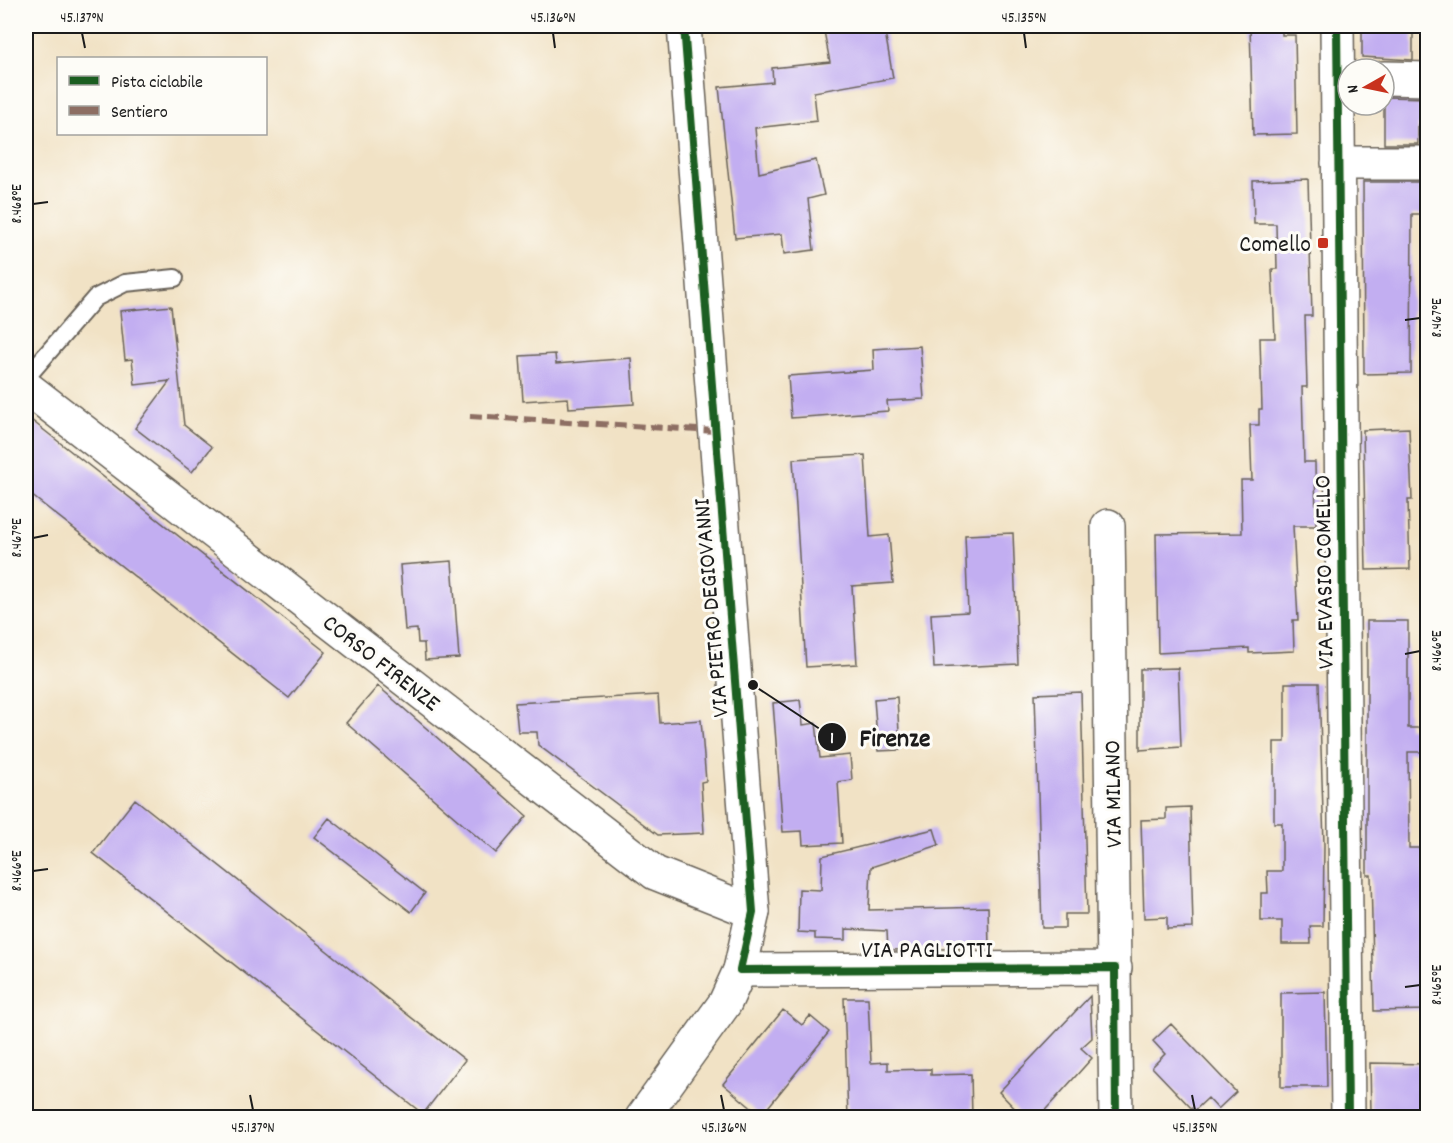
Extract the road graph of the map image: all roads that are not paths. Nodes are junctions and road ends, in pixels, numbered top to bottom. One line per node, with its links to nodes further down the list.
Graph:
1 (684, 26): 13 (street, VIA PIETRO DEGIOVANNI)
2 (1337, 26): 3 (street, VIA EVASIO COMELLO)
3 (1341, 57)
4 (1396, 78): 5 (street)
5 (1428, 79)
6 (1341, 117): 7 (street, VIA EVASIO COMELLO)
7 (1338, 163): 8 (street); 18 (street, VIA EVASIO COMELLO)
8 (1428, 163)
9 (175, 278): 10 (lane)
10 (26, 378)
11 (26, 387): 13 (street, CORSO FIRENZE)
12 (1108, 526): 14 (street, VIA MILANO)
13 (753, 912): 15 (street, VIA PIETRO DEGIOVANNI)
14 (1114, 968): 15 (street, VIA PAGLIOTTI); 17 (street, VIA MILANO)
15 (740, 970): 16 (street, VIA PIETRO DEGIOVANNI)
16 (642, 1118)
17 (1116, 1118)
18 (1348, 1118)

